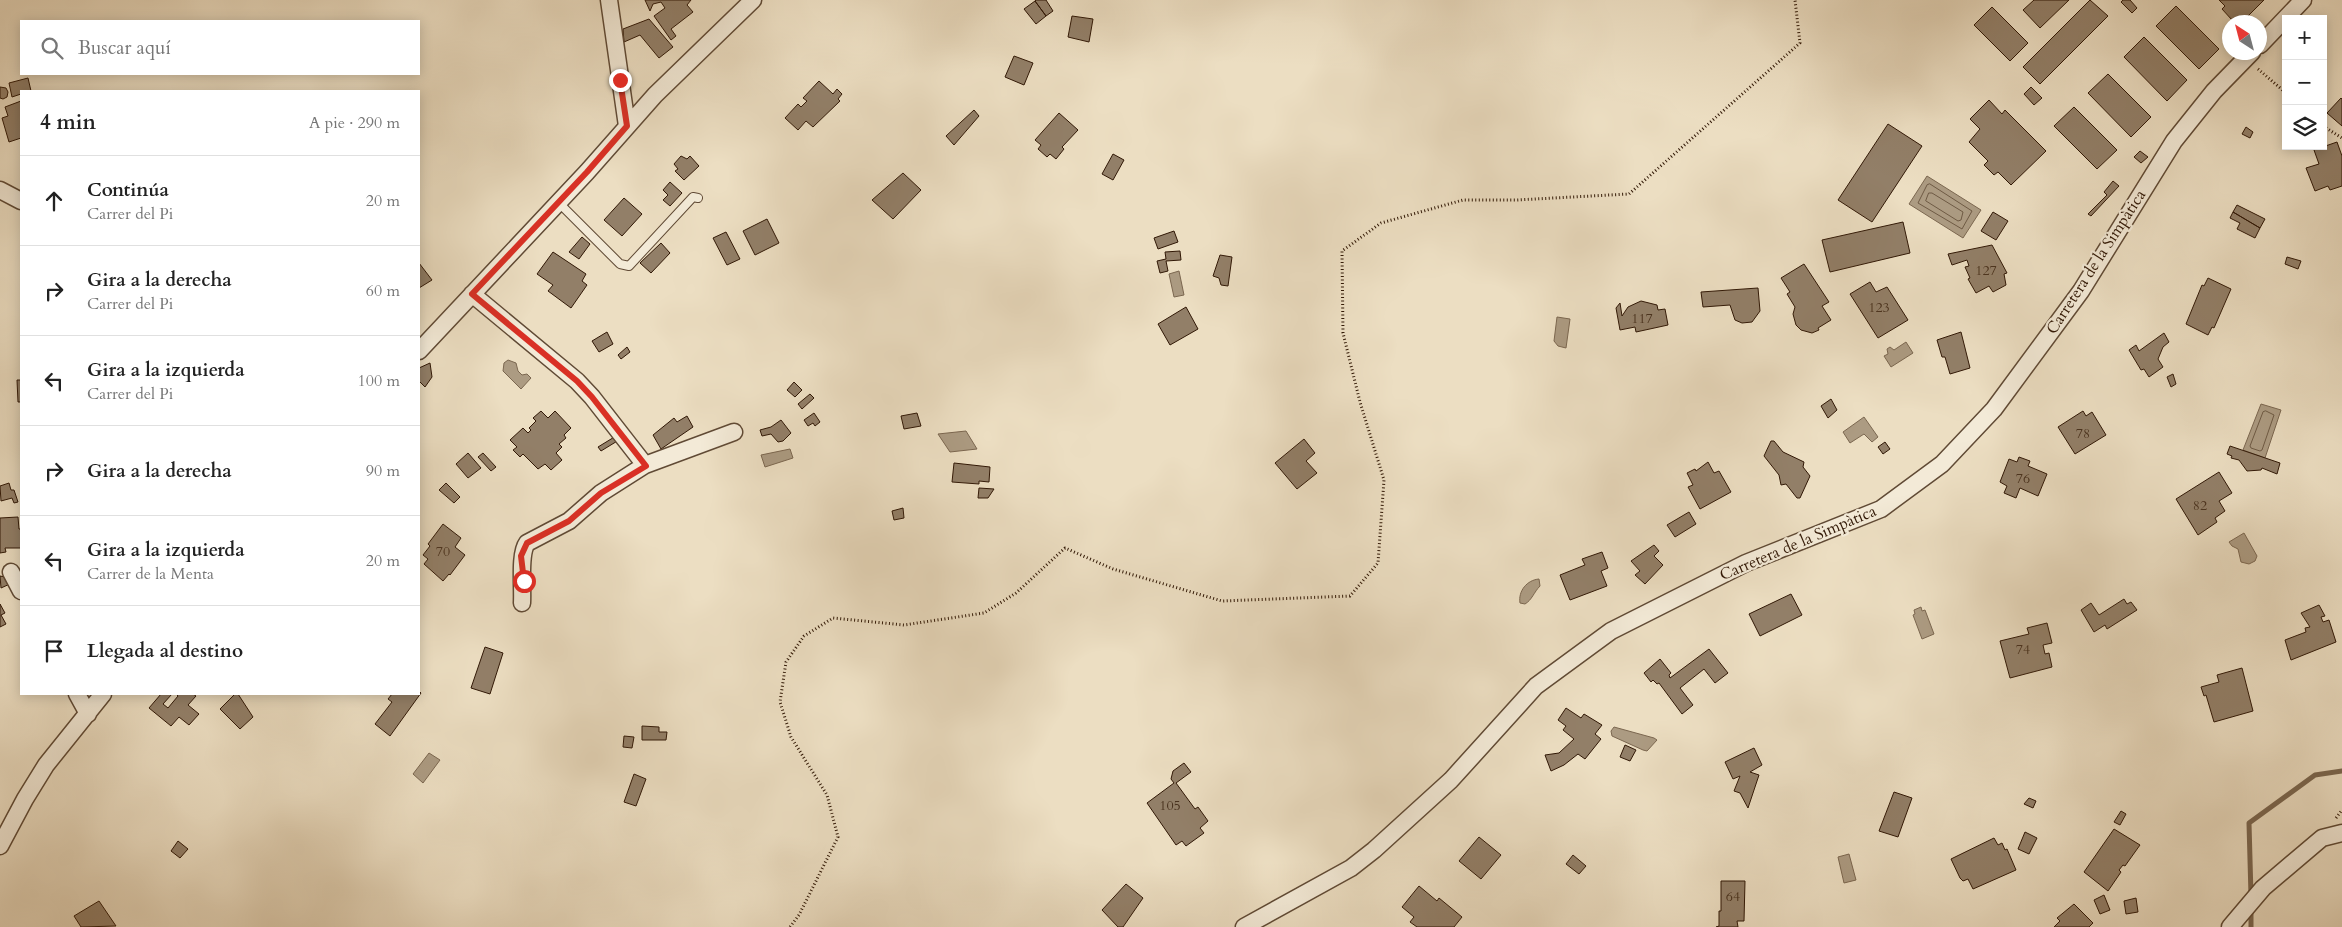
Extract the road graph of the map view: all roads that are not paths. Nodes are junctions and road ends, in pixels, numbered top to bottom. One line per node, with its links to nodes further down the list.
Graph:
1 (609, 0): 6 (street)
2 (753, 0): 6 (street)
3 (2303, 0): 4 (street)
4 (2267, 38)
5 (2245, 60): 23 (street, Carretera de la Simpàtica)
6 (627, 126): 10 (street)
7 (0, 190): 9 (street)
8 (698, 198): 10 (lane)
9 (20, 200)
10 (558, 203): 11 (street)
11 (472, 294): 12 (street); 14 (street)
12 (420, 350)
13 (734, 432): 14 (street)
14 (646, 466): 17 (street)
15 (11, 572): 16 (street)
16 (20, 589)
17 (522, 603)
18 (78, 695): 20 (street)
19 (102, 695): 20 (street)
20 (88, 714): 22 (street)
21 (2342, 833): 24 (street)
22 (0, 846)
23 (1244, 927)
24 (2230, 927)

